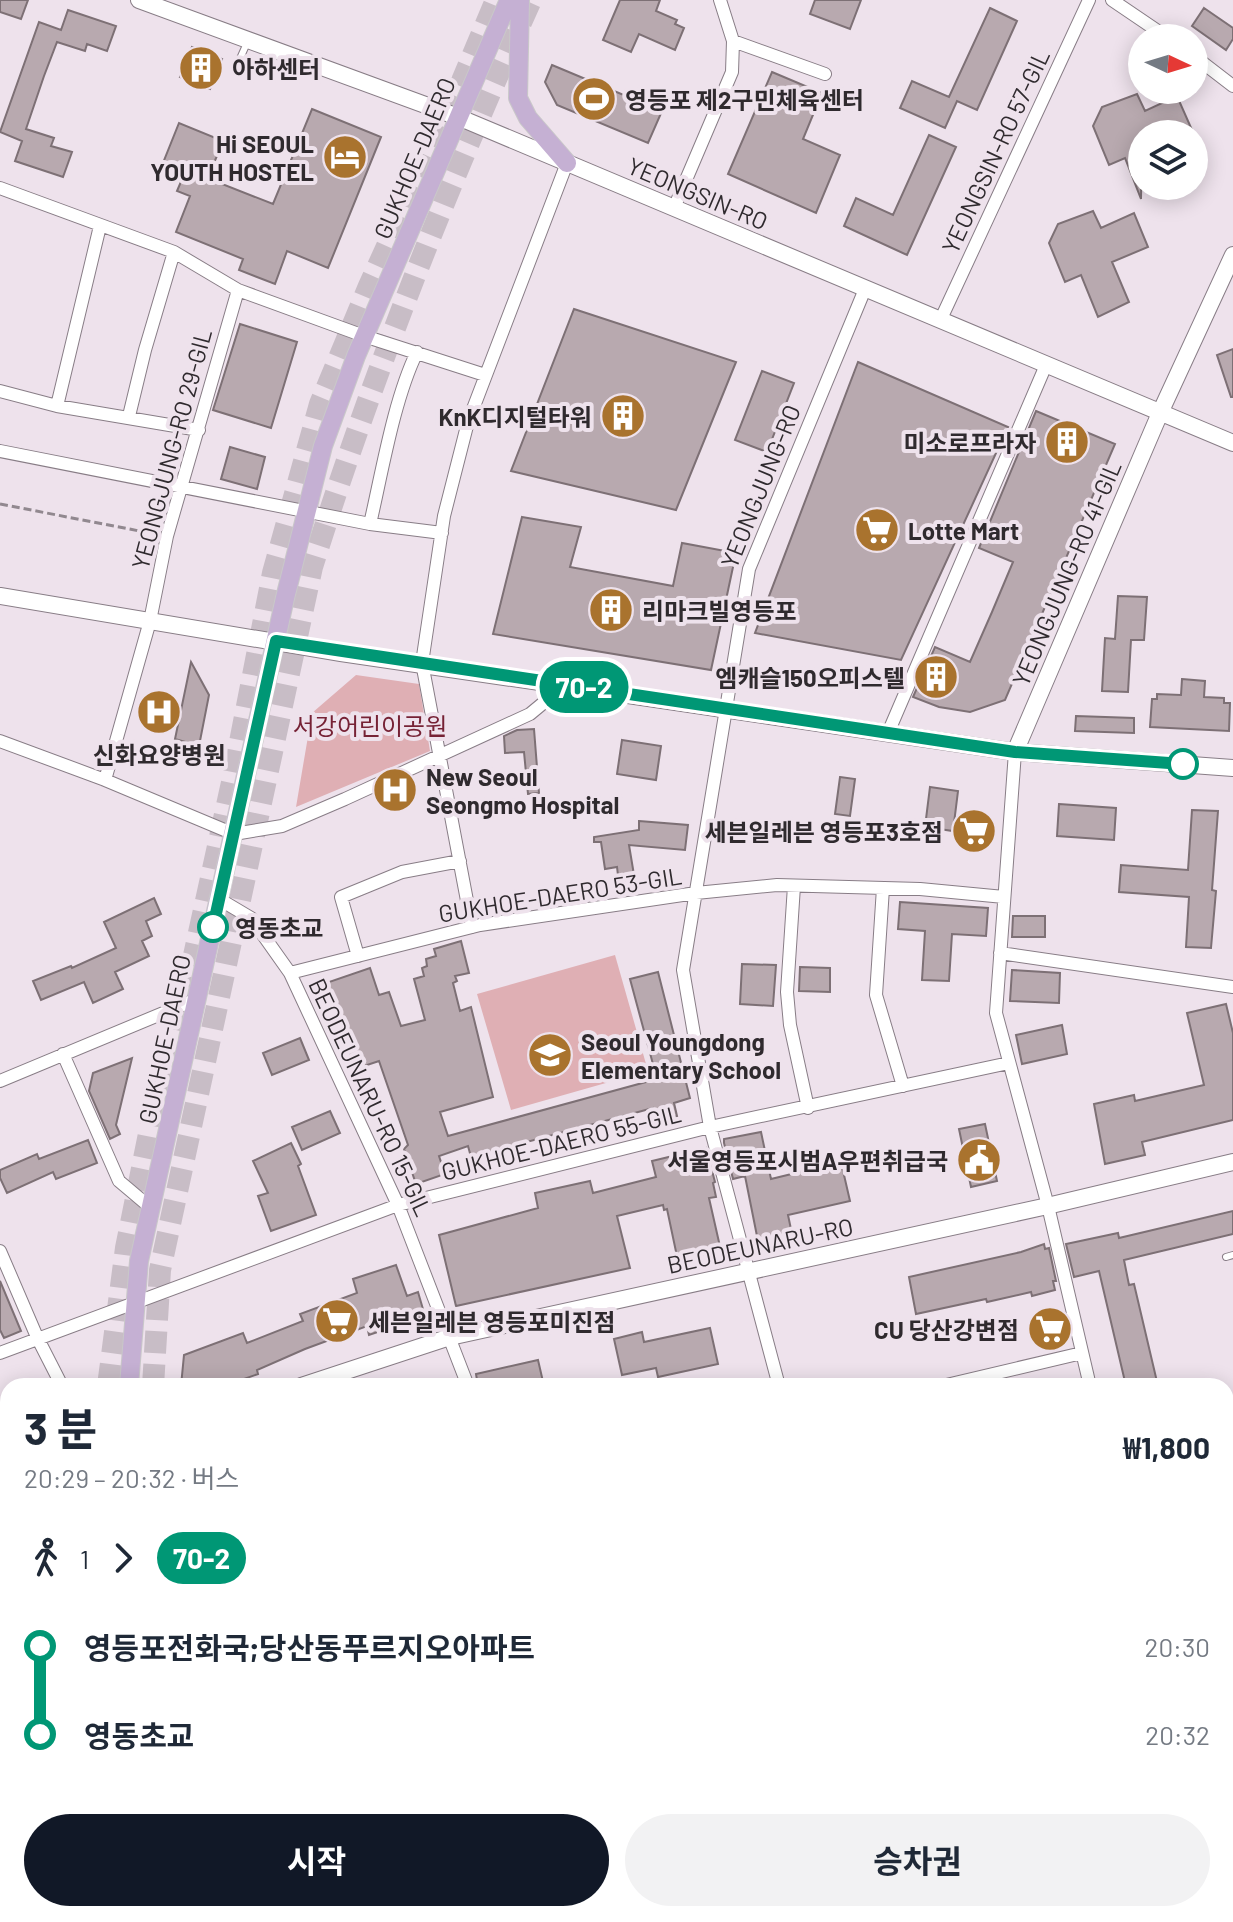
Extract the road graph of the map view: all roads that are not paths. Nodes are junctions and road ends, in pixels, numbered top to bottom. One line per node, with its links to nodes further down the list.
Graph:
1 (509, 0): 14 (main road, GUKHOE-DAERO)
2 (520, 0): 15 (main road)
3 (720, 0): 9 (street)
4 (1089, 0): 23 (street, YEONGSIN-RO 57-GIL)
5 (1112, 0): 7 (street)
6 (149, 2): 8 (main road, YEONGSIN-RO)
7 (1147, 24)
8 (249, 40): 10 (lane); 14 (main road, YEONGSIN-RO)
9 (733, 41): 12 (street); 17 (street)
10 (238, 63)
11 (1208, 67): 13 (street)
12 (825, 74)
13 (1233, 86)
14 (458, 117): 15 (main road, YEONGSIN-RO); 24 (main road, GUKHOE-DAERO)
15 (567, 163): 17 (main road, YEONGSIN-RO); 27 (street)
16 (1, 193): 18 (street)
17 (674, 208): 21 (main road, YEONGSIN-RO)
18 (100, 226): 19 (street); 29 (street)
19 (174, 252): 22 (street); 31 (street)
20 (1233, 255): 30 (main road, YEONGJUNG-RO 41-GIL)
21 (865, 289): 23 (main road, YEONGSIN-RO); 44 (street, YEONGJUNG-RO)
22 (238, 290): 24 (street); 32 (street, YEONGJUNG-RO 29-GIL)
23 (940, 321): 26 (main road, YEONGSIN-RO)
24 (364, 336): 25 (street); 36 (main road, GUKHOE-DAERO)
25 (417, 352): 27 (street); 37 (street)
26 (1046, 365): 30 (main road, YEONGSIN-RO); 45 (street)
27 (485, 375): 38 (street)
28 (0, 391): 29 (street)
29 (57, 406): 31 (street)
30 (1160, 413): 33 (main road, YEONGSIN-RO); 47 (main road, YEONGJUNG-RO 41-GIL)
31 (129, 416): 32 (street)
32 (199, 430): 35 (street, YEONGJUNG-RO 29-GIL)
33 (1233, 443)
34 (0, 451): 35 (street)
35 (183, 486): 36 (street); 40 (street, YEONGJUNG-RO 29-GIL)
36 (308, 511): 37 (street); 41 (main road, GUKHOE-DAERO)
37 (370, 524): 38 (street)
38 (442, 533): 42 (street)
39 (0, 596): 40 (main road)
40 (150, 621): 41 (main road); 50 (street)
41 (276, 641): 42 (main road); 51 (main road, GUKHOE-DAERO)
42 (422, 663): 43 (main road); 48 (street)
43 (565, 685): 44 (main road); 48 (street)
44 (726, 709): 45 (main road); 55 (street, YEONGJUNG-RO)
45 (888, 733): 47 (main road)
46 (0, 741): 50 (street)
47 (1015, 752): 49 (main road); 56 (street)
48 (438, 755): 51 (street); 52 (street)
49 (1233, 768)
50 (105, 780): 51 (street)
51 (234, 834): 57 (main road, GUKHOE-DAERO)
52 (460, 861): 58 (street); 60 (street)
53 (794, 886): 54 (street, GUKHOE-DAERO 53-GIL); 55 (street, GUKHOE-DAERO 53-GIL); 68 (street)
54 (883, 888): 56 (street, GUKHOE-DAERO 53-GIL); 67 (street)
55 (696, 893): 58 (street, GUKHOE-DAERO 53-GIL); 69 (street, YEONGJUNG-RO)
56 (1004, 897): 59 (street)
57 (219, 899): 61 (street, BEODEUNARU-RO 15-GIL); 63 (main road, GUKHOE-DAERO)
58 (472, 927): 60 (street, GUKHOE-DAERO 53-GIL)
59 (1000, 953): 62 (street); 65 (street)
60 (358, 956): 61 (street, GUKHOE-DAERO 53-GIL)
61 (290, 973): 71 (street, BEODEUNARU-RO 15-GIL)
62 (1233, 987)
63 (197, 999): 64 (street); 73 (main road, GUKHOE-DAERO)
64 (63, 1054): 66 (street); 73 (street, GUKHOE-DAERO)
65 (1009, 1063): 67 (street, GUKHOE-DAERO 55-GIL); 72 (street)
66 (0, 1081)
67 (903, 1086): 68 (street, GUKHOE-DAERO 55-GIL)
68 (808, 1108): 69 (street, GUKHOE-DAERO 55-GIL)
69 (710, 1127): 71 (street, GUKHOE-DAERO 55-GIL); 75 (street, YEONGJUNG-RO)
70 (1233, 1162): 72 (main road, BEODEUNARU-RO)
71 (398, 1205): 76 (street, GUKHOE-DAERO 55-GIL); 78 (street, BEODEUNARU-RO 15-GIL)
72 (1048, 1206): 75 (main road, BEODEUNARU-RO); 80 (street)
73 (151, 1208): 76 (main road, GUKHOE-DAERO)
74 (0, 1251): 77 (street)
75 (747, 1273): 78 (main road, BEODEUNARU-RO); 85 (street, YEONGJUNG-RO)
76 (135, 1302): 77 (street, GUKHOE-DAERO 55-GIL); 82 (main road, GUKHOE-DAERO)
77 (37, 1337): 79 (street, GUKHOE-DAERO 55-GIL); 81 (street)
78 (450, 1337): 83 (main road, BEODEUNARU-RO); 84 (street, BEODEUNARU-RO 15-GIL)
79 (0, 1353)
80 (1082, 1353): 86 (street); 87 (street)
81 (58, 1378)
82 (130, 1378)
83 (325, 1378)
84 (465, 1378)
85 (777, 1378)
86 (976, 1378)
87 (1088, 1378)

